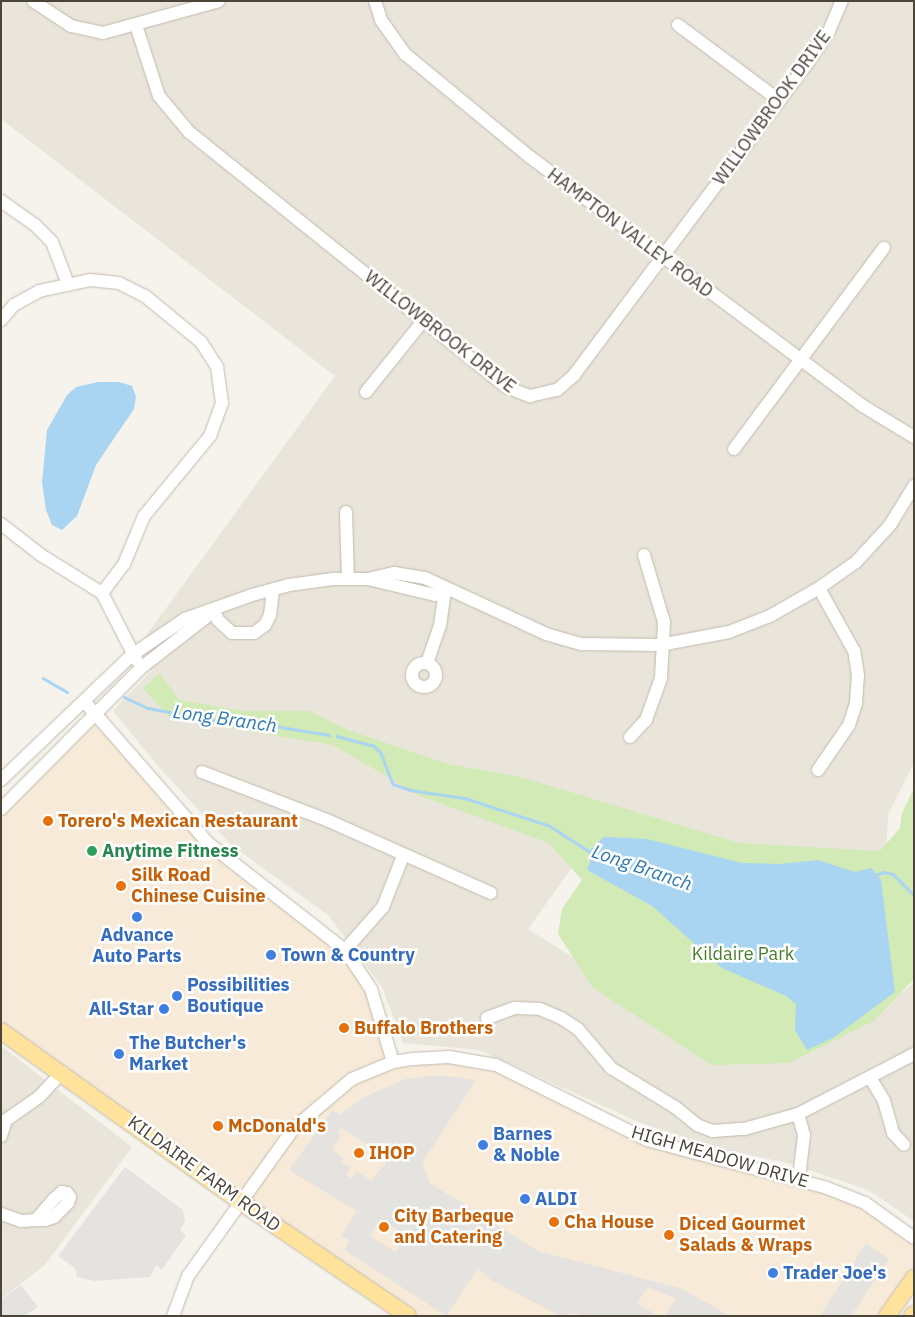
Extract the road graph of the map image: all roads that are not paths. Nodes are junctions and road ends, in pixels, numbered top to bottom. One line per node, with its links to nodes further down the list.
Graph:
1 (33, 1): 5 (street)
2 (219, 1): 5 (street)
3 (375, 1): 10 (street, HAMPTON VALLEY ROAD)
4 (842, 1): 7 (street, WILLOWBROOK DRIVE)
5 (136, 25): 13 (street, WILLOWBROOK DRIVE)
6 (678, 25): 7 (street)
7 (780, 101): 10 (street, WILLOWBROOK DRIVE)
8 (1, 201): 11 (street)
9 (884, 248): 14 (street)
10 (663, 257): 13 (street, WILLOWBROOK DRIVE); 14 (street, HAMPTON VALLEY ROAD)
11 (68, 284): 12 (street); 26 (street)
12 (1, 320)
13 (423, 321): 15 (street)
14 (801, 360): 16 (street, HAMPTON VALLEY ROAD); 17 (street)
15 (366, 392)
16 (914, 437)
17 (734, 450)
18 (914, 486): 23 (street)
19 (346, 512): 22 (street)
20 (1, 524): 26 (street)
21 (644, 555): 28 (street)
22 (348, 578): 24 (street); 25 (street)
23 (819, 588): 28 (street); 35 (street)
24 (272, 589): 27 (street); 27 (street)
25 (446, 590): 28 (street); 30 (street)
26 (102, 593): 29 (street)
27 (214, 610): 29 (street); 31 (street)
28 (660, 645): 34 (street)
29 (132, 655): 31 (street); 32 (street)
30 (427, 663)
31 (142, 667): 33 (street)
32 (84, 701): 33 (street); 37 (street)
33 (96, 713): 38 (street); 41 (street)
34 (630, 737)
35 (818, 770)
36 (202, 772): 39 (street)
37 (1, 780)
38 (1, 809)
39 (403, 856): 40 (street); 41 (street)
40 (490, 893)
41 (345, 950): 45 (street)
42 (487, 1018): 48 (street)
43 (1, 1031): 46 (main road, KILDAIRE FARM ROAD)
44 (914, 1054): 47 (street)
45 (393, 1062): 52 (street, HIGH MEADOW DRIVE); 53 (street, HIGH MEADOW DRIVE)
46 (62, 1072): 49 (street); 53 (main road, KILDAIRE FARM ROAD)
47 (870, 1079): 48 (street); 51 (street)
48 (798, 1114): 52 (street)
49 (4, 1120): 50 (street)
50 (1, 1136)
51 (904, 1145)
52 (799, 1179): 56 (street, HIGH MEADOW DRIVE)
53 (239, 1201): 58 (street, HIGH MEADOW DRIVE); 59 (main road, KILDAIRE FARM ROAD)
54 (1, 1214): 55 (street)
55 (36, 1220)
56 (914, 1238)
57 (914, 1278): 60 (main road)
58 (173, 1316)
59 (408, 1316)
60 (887, 1316)

